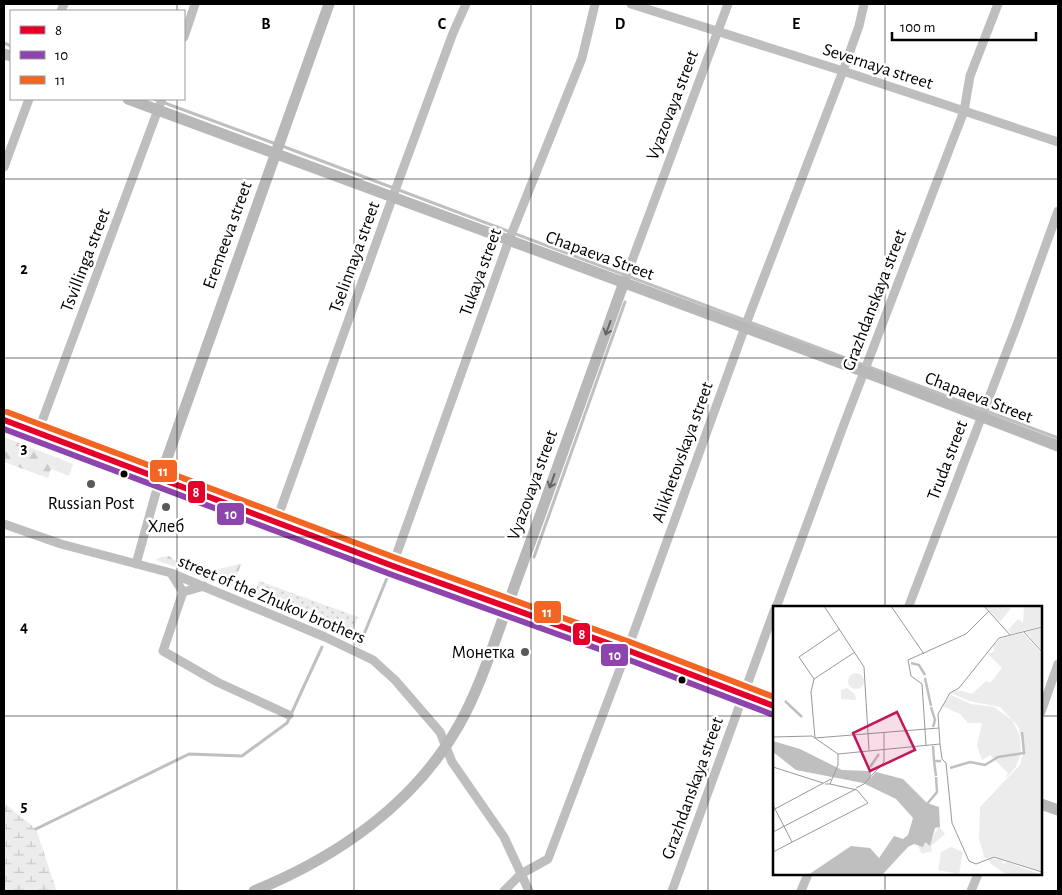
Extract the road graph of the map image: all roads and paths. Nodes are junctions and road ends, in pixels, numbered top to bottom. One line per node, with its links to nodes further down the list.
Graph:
1 (195, 4): 10 (street)
2 (329, 4): 17 (street, Eremeeva street)
3 (466, 4): 19 (street, Tselinnaya street)
4 (595, 4): 21 (street, Tukaya street)
5 (631, 4): 9 (street, Severnaya street)
6 (728, 4): 9 (street, Vyazovaya street)
7 (864, 4): 11 (street, Alikhetovskaya street)
8 (998, 4): 15 (street, Grazhdanskaya street)
9 (718, 31): 11 (street, Severnaya street); 22 (street, Vyazovaya street)
10 (185, 34)
11 (843, 71): 15 (street, Severnaya street); 23 (street, Alikhetovskaya street)
12 (29, 100): 18 (street)
13 (134, 100): 14 (street, Chapaeva Street)
14 (160, 104): 17 (street, Chapaeva Street); 27 (street, Tsvillinga street)
15 (964, 111): 16 (street, Severnaya street); 24 (street, Grazhdanskaya street)
16 (1058, 142)
17 (275, 153): 19 (street, Chapaeva Street); 29 (street, Eremeeva street)
18 (4, 167)
19 (393, 196): 21 (street, Chapaeva Street); 30 (street, Tselinnaya street)
20 (1058, 211): 25 (street, Truda street)
21 (509, 240): 22 (street, Chapaeva Street); 32 (street, Tukaya street)
22 (624, 282): 23 (street, Chapaeva Street); 39 (street, Vyazovaya street, one-way to 39)
23 (744, 328): 24 (street, Chapaeva Street); 41 (street, Alikhetovskaya street)
24 (865, 372): 25 (street, Chapaeva Street); 37 (street, Grazhdanskaya street)
25 (980, 416): 28 (street, Chapaeva Street); 38 (street, Truda street)
26 (4, 420): 27 (street)
27 (38, 432): 29 (street)
28 (1058, 446)
29 (160, 478): 30 (street); 33 (street)
30 (276, 522): 39 (street)
31 (4, 524): 33 (street, street of the Zhukov brothers)
32 (398, 553)
33 (136, 564): 34 (street, street of the Zhukov brothers)
34 (171, 573): 35 (street, street of the Zhukov brothers); 36 (street)
35 (205, 586): 36 (street); 47 (street, street of the Zhukov brothers)
36 (183, 592): 46 (street)
37 (777, 606)
38 (909, 606)
39 (506, 608): 41 (street); 47 (street, Vyazovaya street)
40 (773, 614): 43 (street, Grazhdanskaya street)
41 (627, 650): 43 (street); 50 (street, Alikhetovskaya street)
42 (1058, 664): 45 (street)
43 (744, 694): 44 (street); 56 (street, Grazhdanskaya street)
44 (773, 706)
45 (1042, 709)
46 (289, 715)
47 (446, 746): 50 (street, street of the Zhukov brothers); 53 (street, Vyazovaya street)
48 (1042, 804): 49 (street)
49 (1058, 810)
50 (521, 874): 54 (street, Alikhetovskaya street); 55 (street, street of the Zhukov brothers)
51 (808, 875): 57 (street)
52 (978, 875): 58 (street)
53 (254, 891)
54 (504, 891)
55 (529, 891)
56 (672, 891)
57 (801, 891)
58 (971, 891)

